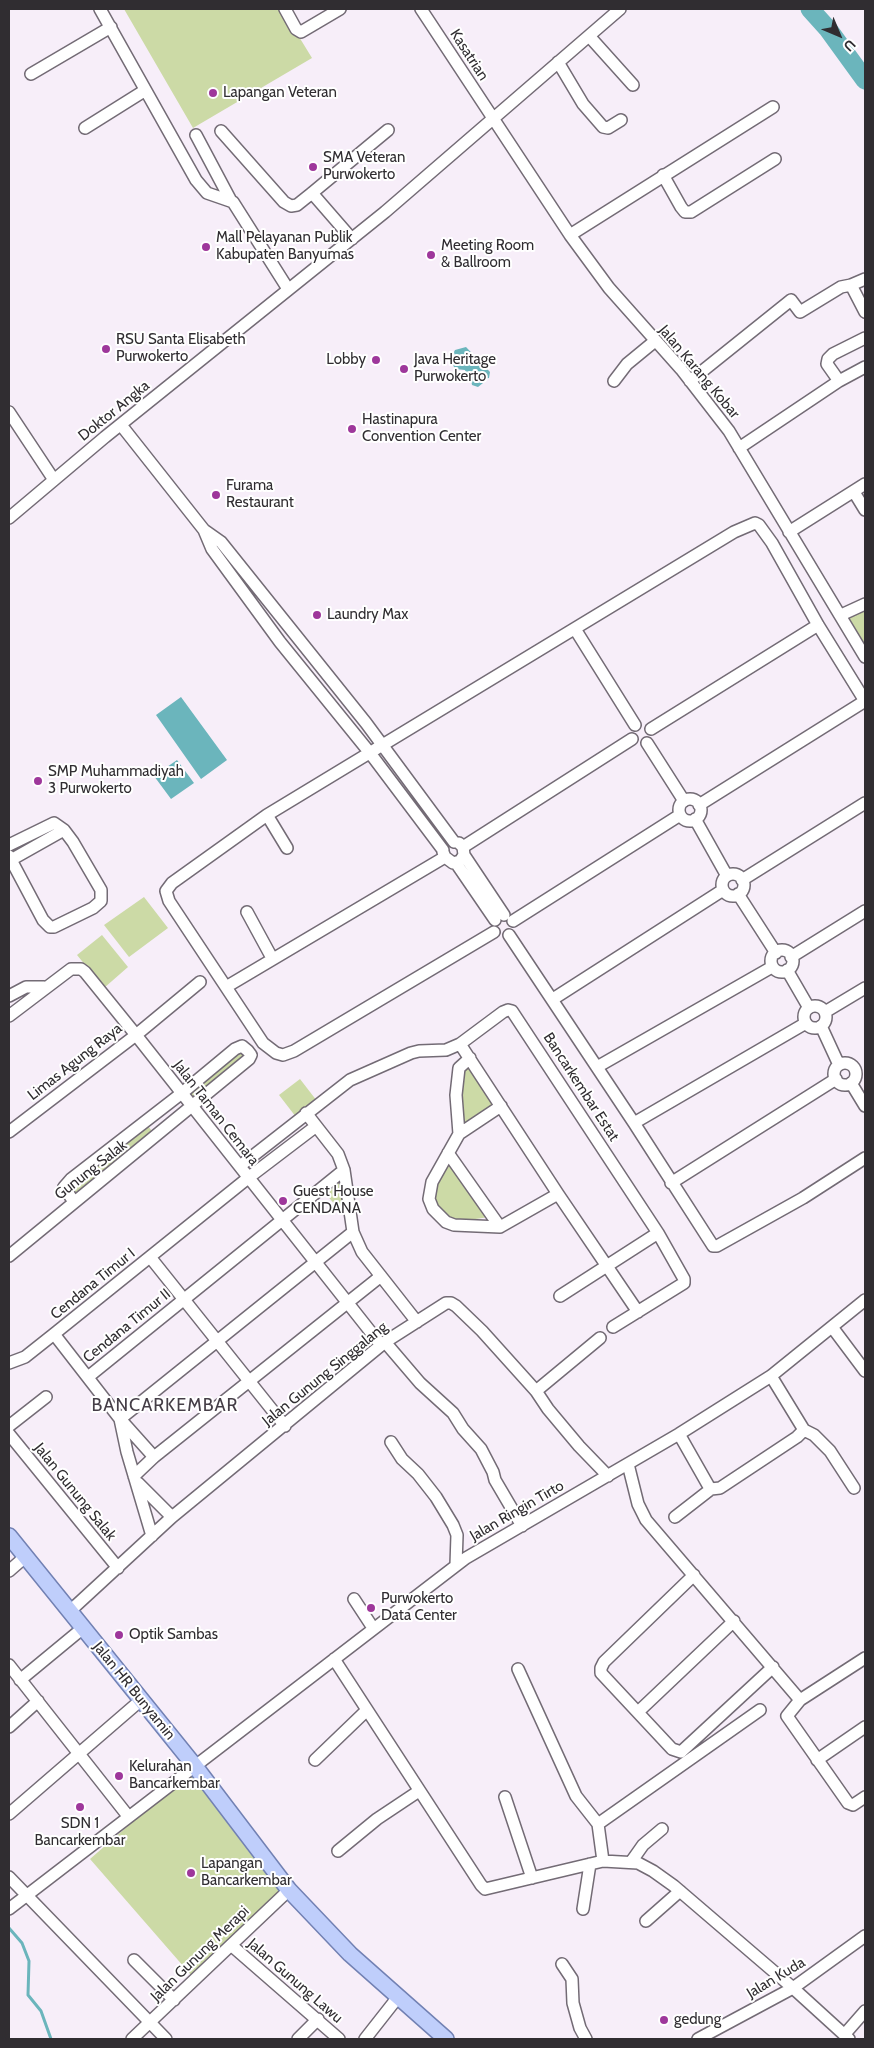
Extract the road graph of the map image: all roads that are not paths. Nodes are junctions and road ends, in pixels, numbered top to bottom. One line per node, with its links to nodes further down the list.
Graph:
1 (100, 9): 6 (street)
2 (285, 9): 3 (street)
3 (340, 9)
4 (421, 9): 13 (street, Kasatrian)
5 (620, 9): 7 (street, Doktor Angka)
6 (111, 27): 9 (street); 11 (street)
7 (589, 36): 8 (street, Doktor Angka); 10 (street)
8 (558, 62): 13 (street, Doktor Angka); 14 (street)
9 (31, 74)
10 (633, 85)
11 (144, 91): 15 (street); 22 (street)
12 (773, 108): 20 (street)
13 (492, 118): 23 (street, Jalan Karang Kobar); 24 (street, Doktor Angka)
14 (620, 120)
15 (84, 128)
16 (388, 130): 21 (street)
17 (221, 131): 21 (street)
18 (196, 135): 22 (street)
19 (775, 159): 20 (street)
20 (663, 175): 23 (street)
21 (312, 192): 24 (street)
22 (230, 199): 27 (street)
23 (570, 235): 30 (street, Jalan Karang Kobar)
24 (352, 239): 27 (street, Doktor Angka)
25 (865, 279): 26 (street)
26 (851, 285): 28 (street); 33 (street)
27 (288, 290): 36 (street, Doktor Angka)
28 (865, 312)
29 (865, 338): 34 (street)
30 (654, 341): 32 (street); 33 (street, Jalan Karang Kobar)
31 (865, 367): 34 (street)
32 (614, 381)
33 (690, 381): 37 (street, Jalan Karang Kobar)
34 (839, 381): 37 (street)
35 (9, 412): 38 (street)
36 (120, 425): 38 (street, Doktor Angka); 43 (street)
37 (739, 448): 44 (street, Jalan Karang Kobar)
38 (54, 480): 42 (street, Doktor Angka)
39 (865, 484): 40 (street)
40 (854, 492): 41 (street); 44 (street)
41 (865, 510)
42 (9, 518)
43 (204, 530): 49 (street); 50 (street)
44 (789, 532): 46 (street, Jalan Karang Kobar)
45 (865, 604): 46 (street)
46 (841, 615): 51 (street, Jalan Karang Kobar)
47 (818, 625): 48 (street); 54 (street); 57 (street)
48 (575, 629): 56 (street); 61 (street)
49 (292, 632): 50 (street); 52 (street)
50 (280, 642): 53 (street)
51 (865, 657)
52 (317, 663): 53 (street); 55 (street)
53 (306, 674): 58 (street)
54 (865, 701): 65 (street)
55 (366, 724): 58 (street); 61 (street)
56 (635, 725): 57 (street); 59 (street)
57 (651, 729): 60 (street)
58 (353, 734): 62 (street)
59 (632, 740): 60 (street); 72 (street)
60 (647, 743): 63 (street)
61 (380, 745): 62 (street); 72 (street)
62 (370, 753): 66 (street); 73 (street)
63 (684, 801): 65 (street); 67 (street)
64 (865, 803): 76 (street)
65 (699, 805): 68 (street)
66 (267, 815): 71 (street); 88 (street)
67 (680, 815): 68 (street); 81 (street)
68 (695, 819): 75 (street)
69 (64, 830): 70 (street); 74 (street); 74 (street)
70 (9, 845)
71 (287, 848)
72 (460, 852): 73 (street); 73 (street); 81 (street)
73 (444, 853): 84 (street)
74 (10, 859)
75 (726, 876): 76 (street); 77 (street)
76 (742, 880): 78 (street)
77 (723, 890): 78 (street); 92 (street)
78 (738, 894): 82 (street)
79 (247, 912): 84 (street)
80 (865, 912): 83 (street)
81 (501, 922): 88 (street); 92 (street)
82 (776, 952): 83 (street); 85 (street)
83 (791, 956): 86 (street)
84 (272, 958): 88 (street)
85 (772, 967): 86 (street); 103 (street)
86 (788, 970): 93 (street)
87 (200, 982): 98 (street, Limas Agung Raya)
88 (226, 987)
89 (44, 988): 91 (street); 95 (street, Jalan Taman Cemara); 98 (street, Jalan Taman Cemara)
90 (865, 988): 94 (street)
91 (9, 996)
92 (552, 999): 103 (street)
93 (809, 1008): 94 (street); 96 (street)
94 (825, 1012): 97 (street)
95 (9, 1016)
96 (806, 1023): 97 (street); 112 (street)
97 (821, 1026): 102 (street)
98 (136, 1035): 107 (street, Jalan Taman Cemara); 114 (street, Limas Agung Raya)
99 (460, 1044): 100 (street); 111 (street, Bancarkembar Estat); 127 (street, Bancarkembar Estat)
100 (470, 1058): 108 (street); 115 (street)
101 (865, 1062): 104 (street)
102 (839, 1065): 104 (street); 105 (street)
103 (597, 1067): 112 (street)
104 (855, 1069): 106 (street)
105 (836, 1079): 106 (street); 121 (street)
106 (851, 1083): 109 (street)
107 (182, 1093): 110 (street, Jalan Taman Cemara); 110 (street, Gunung Salak); 123 (street)
108 (501, 1106): 115 (street); 122 (street)
109 (865, 1106)
110 (192, 1107): 118 (street, Jalan Taman Cemara); 123 (street, Gunung Salak)
111 (306, 1113): 113 (street); 118 (street, Bancarkembar Estat)
112 (634, 1123): 121 (street)
113 (315, 1127): 119 (street); 120 (street, Cendana Timur I)
114 (9, 1132)
115 (459, 1134): 116 (street)
116 (448, 1153): 125 (street); 125 (street)
117 (865, 1158): 121 (street)
118 (240, 1166): 120 (street, Jalan Taman Cemara)
119 (344, 1170): 124 (street, Cendana Timur II); 126 (street)
120 (248, 1178): 124 (street, Jalan Taman Cemara); 129 (street, Cendana Timur I)
121 (671, 1183)
122 (558, 1194): 125 (street); 131 (street)
123 (74, 1202): 128 (street, Gunung Salak)
124 (282, 1221): 130 (street, Jalan Taman Cemara); 134 (street, Cendana Timur II)
125 (500, 1227)
126 (353, 1232): 130 (street); 132 (street)
127 (658, 1233): 131 (street); 137 (street, Bancarkembar Estat)
128 (9, 1256)
129 (150, 1257): 134 (street); 141 (street, Cendana Timur I)
130 (314, 1262): 136 (street, Jalan Taman Cemara); 143 (street)
131 (606, 1265): 133 (street); 137 (street)
132 (381, 1276): 136 (street); 138 (street)
133 (560, 1296)
134 (184, 1300): 143 (street); 148 (street, Cendana Timur II)
135 (865, 1300): 140 (street, Jalan Ringin Tirto)
136 (347, 1303): 144 (street, Jalan Taman Cemara); 149 (street)
137 (638, 1312): 139 (street, Bancarkembar Estat)
138 (417, 1322): 144 (street, Jalan Gunung Singgalang); 150 (street, Jalan Gunung Singgalang)
139 (613, 1327)
140 (832, 1327): 146 (street); 147 (street, Jalan Ringin Tirto)
141 (54, 1334): 145 (street, Cendana Timur I); 148 (street)
142 (600, 1338): 150 (street)
143 (217, 1341): 149 (street); 152 (street)
144 (383, 1344): 154 (street, Jalan Gunung Singgalang); 167 (street, Jalan Taman Cemara)
145 (9, 1363)
146 (865, 1371)
147 (770, 1376): 155 (street); 157 (street, Jalan Ringin Tirto)
148 (88, 1377): 152 (street)
149 (250, 1382): 154 (street); 159 (street)
150 (536, 1391): 161 (street, Jalan Gunung Singgalang)
151 (46, 1397): 153 (street)
152 (120, 1419): 159 (street); 162 (street)
153 (9, 1426)
154 (285, 1426): 166 (street, Jalan Gunung Singgalang)
155 (804, 1430): 163 (street); 164 (street)
156 (9, 1434): 172 (street, Jalan Gunung Salak)
157 (679, 1434): 160 (street, Jalan Ringin Tirto); 164 (street)
158 (391, 1442): 171 (street)
159 (154, 1457): 162 (street)
160 (628, 1464): 161 (street, Jalan Ringin Tirto); 174 (street)
161 (608, 1476): 167 (street, Jalan Ringin Tirto)
162 (136, 1479): 166 (street); 169 (street)
163 (854, 1488)
164 (711, 1489): 165 (street)
165 (675, 1516)
166 (172, 1517): 169 (street, Jalan Gunung Singgalang)
167 (522, 1526): 171 (street, Jalan Ringin Tirto)
168 (9, 1536): 170 (main road, Jalan HR Bunyamin)
169 (152, 1536): 172 (street, Jalan Gunung Singgalang)
170 (25, 1557): 173 (street); 176 (main road, Jalan HR Bunyamin)
171 (456, 1565): 179 (street, Jalan Ringin Tirto)
172 (118, 1568): 176 (street, Jalan Gunung Singgalang)
173 (9, 1571)
174 (694, 1575): 177 (street); 191 (street)
175 (354, 1599): 179 (street)
176 (70, 1611): 178 (main road, Jalan HR Bunyamin)
177 (734, 1621): 183 (street); 191 (street)
178 (83, 1628): 185 (street); 186 (main road, Jalan HR Bunyamin)
179 (373, 1628): 181 (street, Jalan Ringin Tirto)
180 (865, 1658): 187 (street)
181 (334, 1659): 189 (street); 197 (street, Jalan Ringin Tirto)
182 (9, 1665): 185 (street)
183 (773, 1667): 187 (street); 191 (street)
184 (518, 1669): 203 (street)
185 (20, 1680): 188 (street)
186 (141, 1700): 194 (street); 197 (main road, Jalan HR Bunyamin)
187 (800, 1700): 196 (street)
188 (38, 1701): 192 (street); 194 (street)
189 (367, 1710): 195 (street); 198 (street)
190 (760, 1710): 203 (street)
191 (638, 1712)
192 (9, 1727)
193 (865, 1727): 196 (street)
194 (79, 1753): 201 (street); 202 (street)
195 (315, 1760)
196 (817, 1760): 200 (street)
197 (194, 1765): 202 (street, Jalan Ringin Tirto); 211 (main road, Jalan HR Bunyamin)
198 (419, 1791): 205 (street); 210 (street)
199 (505, 1797): 210 (street)
200 (865, 1797)
201 (9, 1814)
202 (128, 1816): 213 (street, Jalan Ringin Tirto)
203 (598, 1824): 206 (street)
204 (662, 1830): 207 (street)
205 (338, 1851)
206 (602, 1861): 207 (street); 208 (street)
207 (631, 1862): 212 (street)
208 (590, 1864): 210 (street); 215 (street)
209 (9, 1877): 213 (street)
210 (532, 1878)
211 (289, 1890): 218 (street, Jalan Gunung Merapi); 222 (main road, Jalan HR Bunyamin)
212 (680, 1891): 216 (street); 221 (street)
213 (25, 1895): 214 (street, Jalan Ringin Tirto); 226 (street)
214 (9, 1909)
215 (583, 1909)
216 (646, 1921)
217 (865, 1936): 221 (street, Jalan Kuda)
218 (231, 1945): 223 (street, Jalan Gunung Merapi); 225 (street, Jalan Gunung Lawu)
219 (134, 1960): 223 (street)
220 (562, 1964): 234 (street)
221 (793, 1988): 227 (street); 235 (street, Jalan Kuda)
222 (398, 1997): 232 (street); 233 (main road, Jalan HR Bunyamin)
223 (174, 2000): 226 (street, Jalan Gunung Merapi)
224 (865, 2011): 227 (street)
225 (318, 2019): 230 (street); 231 (street, Jalan Gunung Lawu)
226 (151, 2022): 228 (street, Jalan Gunung Merapi); 229 (street)
227 (847, 2037)
228 (132, 2039)
229 (166, 2039)
230 (298, 2039)
231 (339, 2039)
232 (365, 2039)
233 (446, 2039)
234 (586, 2039)
235 (698, 2039)

